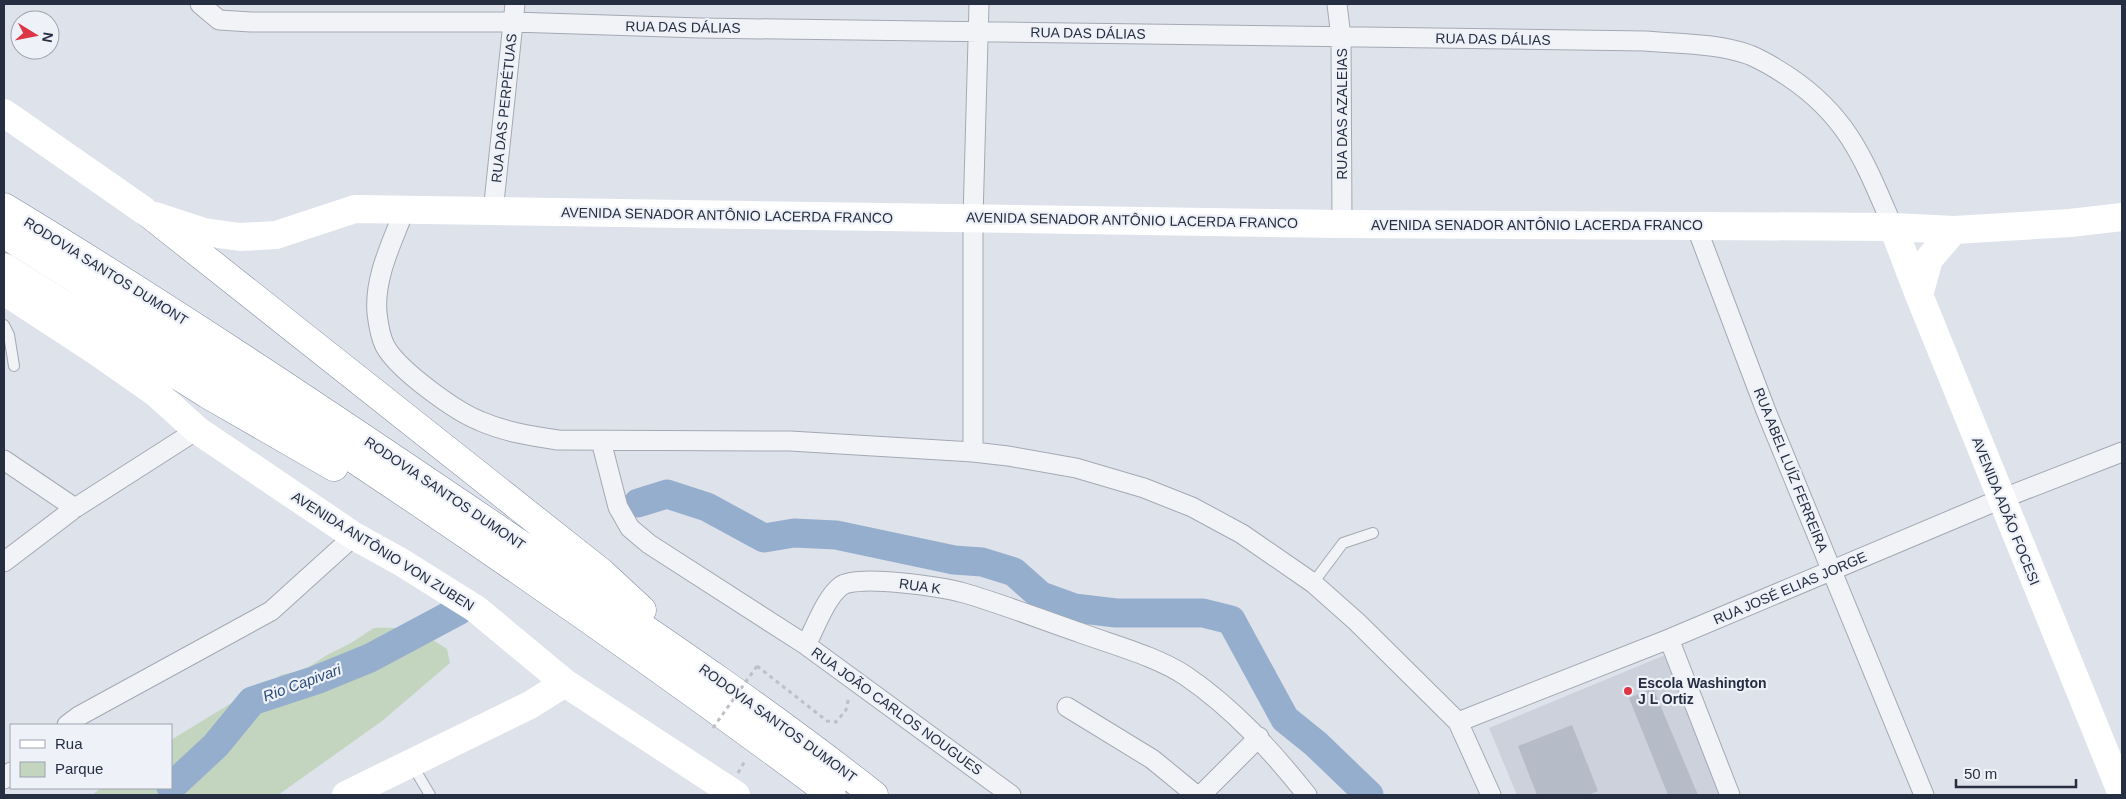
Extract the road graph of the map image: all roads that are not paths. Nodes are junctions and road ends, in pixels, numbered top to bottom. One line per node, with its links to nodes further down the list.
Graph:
1 (200, 4): 4 (street, RUA DAS DÁLIAS)
2 (979, 4): 5 (street)
3 (1337, 4): 6 (street, RUA DAS AZALEIAS)
4 (514, 13): 5 (street, RUA DAS DÁLIAS); 10 (street, RUA DAS PERPÉTUAS)
5 (979, 32): 6 (street, RUA DAS DÁLIAS); 13 (street)
6 (1341, 37): 14 (street, RUA DAS AZALEIAS); 16 (street, RUA DAS DÁLIAS)
7 (4, 113): 11 (main road)
8 (4, 207): 39 (main road, RODOVIA SANTOS DUMONT)
9 (404, 211): 10 (main road, AVENIDA SENADOR ANTÔNIO LACERDA FRANCO); 11 (main road, AVENIDA SENADOR ANTÔNIO LACERDA FRANCO); 25 (street)
10 (493, 212): 13 (main road, AVENIDA SENADOR ANTÔNIO LACERDA FRANCO)
11 (149, 214): 39 (main road)
12 (2122, 216): 17 (main road, AVENIDA SENADOR ANTÔNIO LACERDA FRANCO)
13 (973, 218): 14 (main road, AVENIDA SENADOR ANTÔNIO LACERDA FRANCO); 26 (street)
14 (1342, 224): 15 (main road, AVENIDA SENADOR ANTÔNIO LACERDA FRANCO)
15 (1696, 226): 16 (main road, AVENIDA SENADOR ANTÔNIO LACERDA FRANCO); 35 (street, RUA ABEL LUÍZ FERREIRA)
16 (1894, 227): 17 (main road, AVENIDA SENADOR ANTÔNIO LACERDA FRANCO); 21 (main road, AVENIDA ADÃO FOCESI)
17 (1954, 230): 21 (main road)
18 (4, 234): 33 (main road, RODOVIA SANTOS DUMONT)
19 (4, 267): 33 (main road)
20 (4, 291): 24 (main road, AVENIDA ANTÔNIO VON ZUBEN)
21 (1918, 295): 29 (main road, AVENIDA ADÃO FOCESI)
22 (4, 325): 23 (lane)
23 (14, 366)
24 (197, 430): 30 (street); 32 (main road, AVENIDA ANTÔNIO VON ZUBEN)
25 (601, 440): 26 (street); 38 (street)
26 (973, 452): 36 (street)
27 (2122, 452): 29 (street, RUA JOSÉ ELIAS JORGE)
28 (4, 460): 30 (street)
29 (2001, 499): 35 (street, RUA JOSÉ ELIAS JORGE); 47 (main road, AVENIDA ADÃO FOCESI)
30 (75, 508): 34 (street)
31 (1373, 533): 36 (lane)
32 (354, 536): 40 (main road, AVENIDA ANTÔNIO VON ZUBEN); 43 (street)
33 (489, 550): 50 (main road, RODOVIA SANTOS DUMONT)
34 (4, 562)
35 (1832, 571): 37 (street, RUA JOSÉ ELIAS JORGE); 58 (street, RUA ABEL LUÍZ FERREIRA)
36 (1313, 583): 42 (street)
37 (1669, 639): 42 (street, RUA JOSÉ ELIAS JORGE); 57 (street)
38 (806, 645): 44 (street, RUA K); 52 (street, RUA JOÃO CARLOS NOUGUES)
39 (719, 679): 51 (main road, RODOVIA SANTOS DUMONT)
40 (565, 683): 45 (main road); 46 (main road, AVENIDA ANTÔNIO VON ZUBEN)
41 (1067, 707): 53 (street)
42 (1458, 722): 56 (street)
43 (68, 724)
44 (1258, 737): 54 (street); 55 (street, RUA K)
45 (410, 763): 48 (main road); 49 (lane)
46 (732, 792)
47 (2122, 794)
48 (346, 795)
49 (430, 795)
50 (832, 795)
51 (874, 795)
52 (1011, 795)
53 (1196, 795)
54 (1201, 795)
55 (1307, 795)
56 (1491, 795)
57 (1730, 795)
58 (1924, 795)

